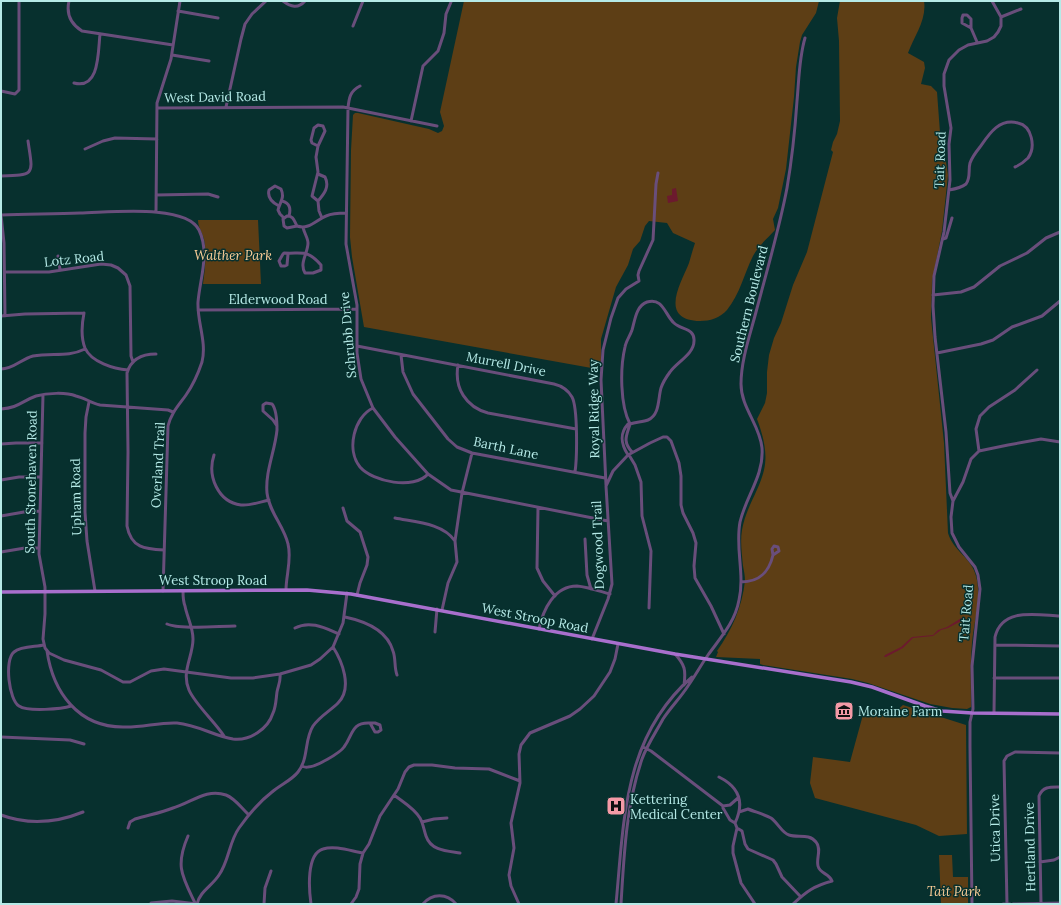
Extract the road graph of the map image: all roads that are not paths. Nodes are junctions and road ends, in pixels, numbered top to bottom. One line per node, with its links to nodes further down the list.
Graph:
1 (19, 1): 25 (street)
2 (68, 1): 16 (street)
3 (180, 1): 11 (street)
4 (266, 1): 27 (street)
5 (284, 1): 6 (street)
6 (305, 1)
7 (363, 1): 14 (street)
8 (992, 1): 12 (street)
9 (451, 2): 30 (street)
10 (1021, 9): 12 (street)
11 (178, 11): 13 (street); 19 (street)
12 (1001, 17): 18 (street, Tait Road)
13 (218, 18)
14 (352, 26)
15 (971, 28): 18 (street)
16 (100, 34): 19 (street); 22 (street)
17 (805, 38): 120 (street, Southern Boulevard)
18 (977, 42): 40 (street, Tait Road)
19 (173, 45): 20 (street)
20 (172, 54): 21 (street); 28 (street)
21 (210, 61)
22 (74, 83)
23 (360, 86): 29 (street, Schrubb Drive)
24 (1, 90): 25 (street)
25 (17, 93): 26 (street)
26 (20, 97)
27 (226, 107): 28 (street, West David Road); 29 (street, West David Road)
28 (157, 108): 32 (street, West David Road)
29 (348, 108): 30 (street, West David Road); 47 (street, Schrubb Drive)
30 (411, 121): 31 (street, West David Road)
31 (436, 126)
32 (157, 139): 35 (street); 41 (street, West David Road)
33 (28, 141): 39 (street)
34 (318, 146): 34 (street); 38 (street)
35 (85, 149)
36 (1015, 167): 40 (street)
37 (658, 173): 102 (street, Royal Ridge Way)
38 (318, 174): 44 (street); 44 (street)
39 (1, 176)
40 (949, 190): 56 (street, Tait Road)
41 (156, 195): 42 (street); 46 (street, West David Road)
42 (218, 197)
43 (282, 201): 45 (street); 45 (street); 49 (street)
44 (318, 201): 51 (street)
45 (279, 206): 50 (street)
46 (156, 212): 48 (street); 66 (street, Overland Trail)
47 (346, 213): 51 (street); 65 (street, Schrubb Drive)
48 (1, 215): 61 (street)
49 (289, 216): 50 (street); 53 (street)
50 (284, 218): 53 (street)
51 (322, 218): 54 (street)
52 (952, 218): 56 (street, Tait Road)
53 (296, 226): 54 (street)
54 (303, 227): 58 (street)
55 (1060, 232): 62 (street)
56 (943, 239): 62 (street, Tait Road)
57 (288, 254): 57 (street); 58 (street)
58 (306, 254): 58 (street)
59 (58, 256): 60 (street)
60 (60, 270): 61 (street, Lotz Road); 75 (street, Lotz Road)
61 (5, 272): 69 (street)
62 (933, 295): 72 (street, Tait Road)
63 (1060, 301): 72 (street)
64 (86, 309): 67 (street)
65 (357, 309): 66 (street, Elderwood Road); 70 (street, Schrubb Drive)
66 (198, 310): 85 (street, Overland Trail)
67 (84, 313): 69 (street); 71 (street)
68 (1, 316): 69 (street)
69 (5, 316)
70 (357, 346): 74 (street, Murrell Drive); 83 (street, Schrubb Drive)
71 (85, 349): 77 (street); 78 (street)
72 (937, 353): 107 (street, Tait Road)
73 (156, 354): 75 (street)
74 (401, 355): 76 (street, Murrell Drive); 97 (street, Barth Lane)
75 (133, 362): 78 (street)
76 (458, 365): 88 (street); 88 (street, Murrell Drive)
77 (1, 369)
78 (128, 370): 82 (street)
79 (1036, 370): 95 (street)
80 (43, 395): 81 (street); 84 (street); 93 (street, South Stonehaven Road)
81 (89, 402): 82 (street); 123 (street, Upham Road)
82 (128, 407): 85 (street); 117 (street)
83 (373, 408): 100 (street, Schrubb Drive); 100 (street)
84 (1, 409)
85 (174, 412): 117 (street, Overland Trail)
86 (630, 424): 86 (street); 89 (street, Royal Ridge Way)
87 (277, 428): 87 (street); 106 (street)
88 (576, 429): 99 (street, Murrell Drive)
89 (626, 430): 90 (street, Royal Ridge Way); 91 (street, Royal Ridge Way)
90 (622, 441): 91 (street); 96 (street, Royal Ridge Way)
91 (626, 441): 96 (street, Royal Ridge Way)
92 (1060, 442): 95 (street)
93 (42, 443): 94 (street); 101 (street, South Stonehaven Road)
94 (1, 444)
95 (979, 451): 107 (street)
96 (629, 452): 104 (street, Dogwood Trail); 132 (street); 144 (street, Dogwood Trail)
97 (472, 453): 99 (street, Barth Lane); 105 (street)
98 (214, 455): 106 (street)
99 (574, 472): 102 (street, Barth Lane)
100 (428, 474): 105 (street, Schrubb Drive)
101 (41, 477): 103 (street); 110 (street, South Stonehaven Road)
102 (605, 478): 104 (street)
103 (1, 480)
104 (606, 486): 113 (street, Dogwood Trail)
105 (462, 493): 109 (street, Schrubb Drive); 115 (street)
106 (269, 500): 122 (street)
107 (953, 501): 163 (street, Tait Road)
108 (342, 508): 130 (street)
109 (538, 508): 113 (street, Schrubb Drive); 131 (street)
110 (40, 511): 111 (street); 116 (street, South Stonehaven Road)
111 (1, 516)
112 (395, 518): 115 (street)
113 (608, 521): 129 (street, Dogwood Trail)
114 (585, 540): 121 (street)
115 (455, 541): 134 (street)
116 (39, 548): 118 (street); 127 (street, South Stonehaven Road)
117 (164, 550): 124 (street, Overland Trail)
118 (1, 552)
119 (773, 555): 120 (street)
120 (741, 582): 144 (street, Southern Boulevard)
121 (591, 588): 129 (street); 131 (street)
122 (286, 590): 125 (main road, West Stroop Road); 128 (main road, West Stroop Road)
123 (95, 591): 124 (main road, West Stroop Road); 127 (main road, West Stroop Road)
124 (163, 591): 125 (main road, West Stroop Road)
125 (183, 591): 139 (street)
126 (1, 592): 127 (main road, West Stroop Road)
127 (46, 592): 147 (street, South Stonehaven Road)
128 (347, 593): 130 (main road, West Stroop Road); 136 (street)
129 (610, 594): 145 (street, Dogwood Trail)
130 (357, 595): 133 (main road, West Stroop Road)
131 (555, 596): 141 (street)
132 (650, 608)
133 (437, 609): 134 (main road, West Stroop Road); 142 (street)
134 (442, 610): 141 (main road, West Stroop Road)
135 (1060, 616): 148 (street)
136 (345, 617): 143 (street); 156 (street)
137 (167, 624): 139 (street)
138 (235, 626): 139 (street)
139 (192, 627): 154 (street)
140 (295, 628): 143 (street)
141 (539, 629): 145 (main road, West Stroop Road)
142 (435, 632)
143 (340, 634): 150 (street)
144 (724, 634): 153 (street, Southern Boulevard)
145 (592, 639): 146 (main road, West Stroop Road)
146 (618, 644): 152 (main road, West Stroop Road); 174 (street)
147 (44, 645): 151 (street); 161 (street)
148 (995, 646): 149 (street); 158 (street)
149 (1060, 646)
150 (333, 647): 155 (street); 172 (street)
151 (47, 651): 154 (street); 161 (street)
152 (675, 654): 153 (main road, West Stroop Road); 160 (street)
153 (705, 660): 157 (street, Southern Boulevard); 163 (main road, West Stroop Road)
154 (186, 672): 155 (street); 166 (street)
155 (280, 674): 166 (street)
156 (398, 675)
157 (694, 676): 160 (street, Southern Boulevard); 170 (street, Southern Boulevard)
158 (994, 678): 159 (street); 162 (street)
159 (1060, 678)
160 (684, 685): 169 (street, Southern Boulevard)
161 (71, 706): 166 (street)
162 (994, 713): 163 (main road, West Stroop Road); 164 (main road, West Stroop Road)
163 (972, 714): 208 (street, Tait Road)
164 (1060, 714)
165 (370, 723): 172 (street)
166 (224, 736)
167 (1, 737): 168 (street)
168 (84, 744)
169 (643, 747): 170 (street); 204 (street, Southern Boulevard)
170 (647, 748): 178 (street); 205 (street, Southern Boulevard)
171 (1060, 753): 210 (street, Utica Drive)
172 (302, 766): 182 (street)
173 (719, 777): 177 (street)
174 (520, 781): 176 (street); 203 (street)
175 (1060, 787): 192 (street, Hertland Drive)
176 (394, 795): 184 (street); 189 (street)
177 (738, 798): 178 (street); 180 (street)
178 (723, 806): 185 (street)
179 (82, 812): 181 (street)
180 (739, 812): 185 (street); 194 (street)
181 (1, 814)
182 (249, 815): 186 (street); 197 (street)
183 (447, 818): 184 (street)
184 (422, 822): 190 (street)
185 (735, 823): 187 (street)
186 (128, 828)
187 (737, 828): 194 (street); 206 (street)
188 (188, 836): 197 (street)
189 (363, 853): 199 (street); 200 (street)
190 (460, 853)
191 (1060, 857): 192 (street)
192 (1040, 862): 211 (street, Hertland Drive)
193 (271, 871): 198 (street)
194 (800, 896): 207 (street)
195 (150, 903): 197 (street)
196 (1060, 903): 211 (street)
197 (196, 904)
198 (264, 904)
199 (311, 904)
200 (351, 904)
201 (423, 904): 202 (street)
202 (456, 904)
203 (519, 904)
204 (616, 904)
205 (621, 904)
206 (755, 904)
207 (793, 904)
208 (972, 904)
209 (1003, 904): 210 (street)
210 (1009, 904): 211 (street)
211 (1041, 904)

